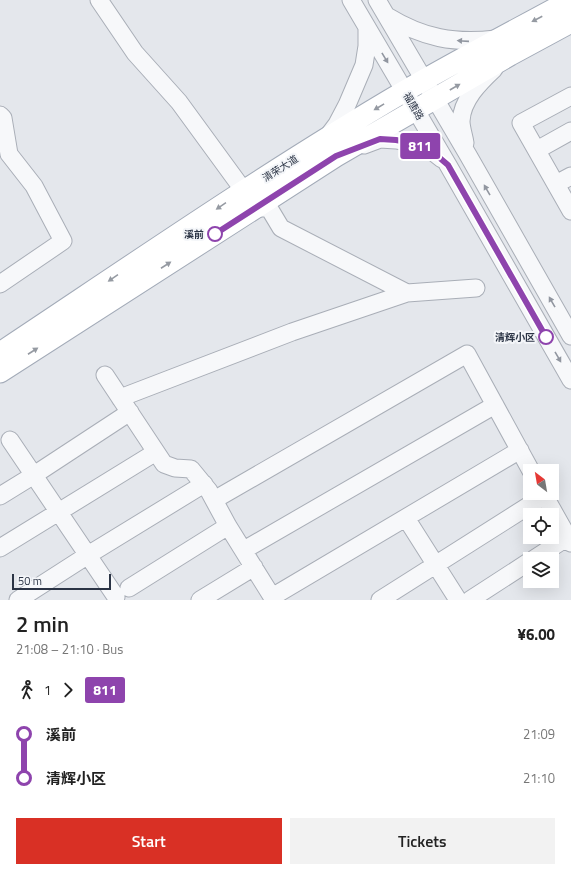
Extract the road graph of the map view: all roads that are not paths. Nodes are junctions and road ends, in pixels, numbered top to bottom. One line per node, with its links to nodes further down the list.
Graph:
1 (99, 0): 22 (street)
2 (351, 0): 7 (street, 福唐路)
3 (377, 0): 5 (street)
4 (571, 0): 8 (main road, 清荣大道, one-way to 8)
5 (386, 16): 8 (street, one-way to 5); 9 (street)
6 (571, 22): 8 (main road, 清荣大道)
7 (367, 27): 10 (street, 福唐路, one-way to 10); 16 (street)
8 (506, 47): 9 (main road, 清荣大道); 12 (main road, 清荣大道, one-way to 8); 18 (street)
9 (424, 80): 10 (main road, 清荣大道); 12 (street)
10 (405, 91): 13 (street, 福唐路); 16 (main road, 清荣大道, one-way to 16)
11 (571, 96): 17 (street)
12 (435, 99): 13 (main road, 清荣大道); 18 (street)
13 (416, 110): 16 (main road, 清荣大道); 19 (street, 福唐路)
14 (0, 114): 24 (street)
15 (571, 131): 17 (street)
16 (331, 148): 19 (street); 22 (main road, 清荣大道)
17 (537, 150): 21 (street)
18 (468, 155): 27 (street, one-way to 18)
19 (448, 165): 31 (street, 福唐路, one-way to 31)
20 (571, 176): 21 (street)
21 (556, 184): 23 (street)
22 (250, 199): 26 (street); 28 (main road, 清荣大道, one-way to 28); 29 (main road, 清荣大道, one-way to 22)
23 (571, 211)
24 (0, 284)
25 (476, 288): 26 (street)
26 (407, 293): 32 (street)
27 (571, 336)
28 (0, 352)
29 (0, 372)
30 (104, 376): 32 (street)
31 (571, 380)
32 (120, 398): 34 (street)
33 (495, 405): 36 (street); 42 (street); 50 (street)
34 (130, 412): 37 (street); 39 (street)
35 (10, 440): 39 (street)
36 (520, 450): 38 (street); 46 (street)
37 (156, 452): 40 (street); 45 (street)
38 (527, 464)
39 (34, 475): 41 (street); 45 (street)
40 (204, 484): 42 (street); 52 (street)
41 (0, 496)
42 (214, 500): 47 (street)
43 (536, 500): 53 (street)
44 (547, 500): 48 (street)
45 (58, 511): 49 (street); 52 (street)
46 (406, 518): 53 (street); 57 (street)
47 (228, 526): 50 (street); 56 (street)
48 (569, 540): 51 (street)
49 (0, 548)
50 (244, 550): 55 (street)
51 (547, 552)
52 (88, 555): 56 (street); 58 (street)
53 (436, 565): 60 (street); 61 (street)
54 (523, 566): 62 (street)
55 (254, 567): 57 (street); 59 (street)
56 (123, 596)
57 (273, 599)
58 (18, 600)
59 (200, 600)
60 (380, 600)
61 (458, 600)
62 (470, 600)

